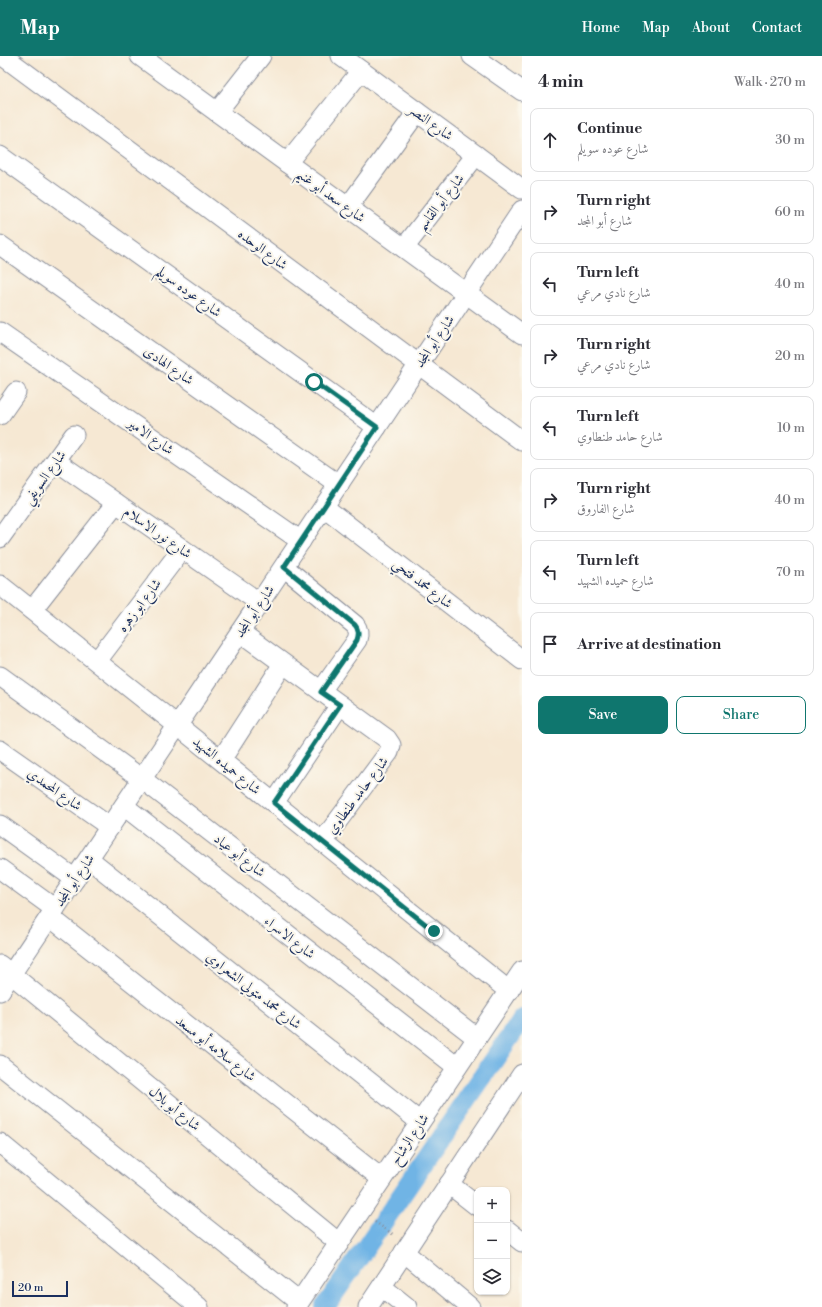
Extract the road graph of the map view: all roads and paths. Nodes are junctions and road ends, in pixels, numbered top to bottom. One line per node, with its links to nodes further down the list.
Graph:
1 (4, 56): 22 (street, شارع الوحده)
2 (140, 56): 6 (street, شارع سعد أبو غنيم)
3 (261, 56): 9 (street)
4 (341, 56): 7 (street, شارع النصر)
5 (472, 56): 8 (street)
6 (160, 62): 9 (street, شارع سعد أبو غنيم)
7 (361, 71): 10 (street, شارع النصر); 13 (street)
8 (522, 91)
9 (217, 112): 13 (street, شارع سعد أبو غنيم)
10 (417, 112): 11 (street, شارع النصر); 15 (street)
11 (476, 155): 14 (street, شارع النصر); 18 (street, شارع أبو القاسم)
12 (0, 156): 25 (street, شارع عوده سويلم)
13 (287, 163): 15 (street, شارع سعد أبو غنيم)
14 (522, 188)
15 (348, 207): 18 (street, شارع سعد أبو غنيم)
16 (522, 212): 19 (street, شارع أبو المجد)
17 (0, 245): 29 (street, شارع الهادى)
18 (404, 248): 19 (street, شارع سعد أبو غنيم)
19 (466, 294): 21 (street, شارع سعد أبو غنيم); 22 (street, شارع أبو المجد)
20 (0, 332): 33 (street, شارع الامير)
21 (522, 334)
22 (419, 365): 25 (street, شارع أبو المجد); 27 (street, شارع الوحده)
23 (16, 392): 24 (street)
24 (0, 415)
25 (377, 427): 29 (street, شارع أبو المجد)
26 (74, 435): 28 (street, شارع السويفي)
27 (522, 441)
28 (56, 461): 30 (street, شارع نور الاسلام); 32 (street, شارع السويفي)
29 (338, 485): 31 (street, شارع أبو المجد)
30 (116, 503): 34 (street, شارع نور الاسلام); 38 (street)
31 (324, 507): 33 (street, شارع أبو المجد); 40 (street, شارع محمد فتحي)
32 (0, 538)
33 (301, 541): 35 (street, شارع أبو المجد)
34 (182, 549): 37 (street, شارع نور الاسلام); 41 (street, شارع ابو زهره)
35 (284, 567): 37 (street, شارع أبو المجد); 44 (street)
36 (0, 585): 38 (street, شارع حميده الشهيد)
37 (260, 603): 39 (street, شارع أبو المجد)
38 (32, 610): 41 (street, شارع حميده الشهيد)
39 (240, 632): 42 (street, شارع حامد طنطاوي); 46 (street, شارع أبو المجد)
40 (522, 660)
41 (97, 661): 46 (street, شارع حميده الشهيد)
42 (283, 664): 44 (street, شارع حامد طنطاوي); 48 (street)
43 (0, 676): 49 (street, شارع أبو عياد)
44 (321, 692): 45 (street, شارع حامد طنطاوي)
45 (340, 705): 50 (street); 54 (street, شارع حامد طنطاوي)
46 (178, 726): 48 (street, شارع حميده الشهيد); 49 (street, شارع أبو المجد)
47 (0, 750): 53 (street, شارع المحمدي)
48 (221, 760): 50 (street, شارع حميده الشهيد)
49 (142, 779): 51 (street, شارع أبو المجد); 63 (street, شارع أبو عياد)
50 (274, 803): 54 (street, شارع حميده الشهيد)
51 (124, 806): 53 (street, شارع أبو المجد); 65 (street, شارع الاسراء)
52 (0, 825): 57 (street)
53 (110, 827): 55 (street, شارع أبو المجد)
54 (322, 842): 62 (street, شارع حميده الشهيد)
55 (89, 858): 57 (street, شارع أبو المجد); 67 (street, شارع محمد متولي الشعراوي)
56 (0, 869): 58 (street, شارع سلامه أبو مسعد)
57 (75, 879): 58 (street, شارع أبو المجد)
58 (52, 913): 59 (street, شارع أبو المجد); 69 (street, شارع سلامه أبو مسعد)
59 (6, 970): 61 (street, شارع أبو المجد); 74 (street, شارع أبو بلال)
60 (522, 971): 62 (street, شارع الرشاح)
61 (0, 991)
62 (508, 991): 63 (street, شارع الرشاح)
63 (477, 1038): 65 (street, شارع الرشاح)
64 (0, 1065): 78 (street)
65 (457, 1068): 67 (street, شارع الرشاح)
66 (522, 1074): 70 (street)
67 (420, 1122): 69 (street, شارع الرشاح)
68 (0, 1143): 79 (street)
69 (382, 1179): 72 (street, شارع الرشاح)
70 (449, 1184): 71 (street); 76 (street)
71 (474, 1204)
72 (360, 1212): 74 (street, شارع الرشاح); 76 (path)
73 (510, 1232): 75 (street)
74 (339, 1242): 78 (street, شارع الرشاح)
75 (522, 1242)
76 (407, 1248): 77 (street); 82 (street)
77 (382, 1287): 80 (street); 81 (street)
78 (297, 1304)
79 (199, 1307)
80 (368, 1307)
81 (407, 1307)
82 (470, 1307)

